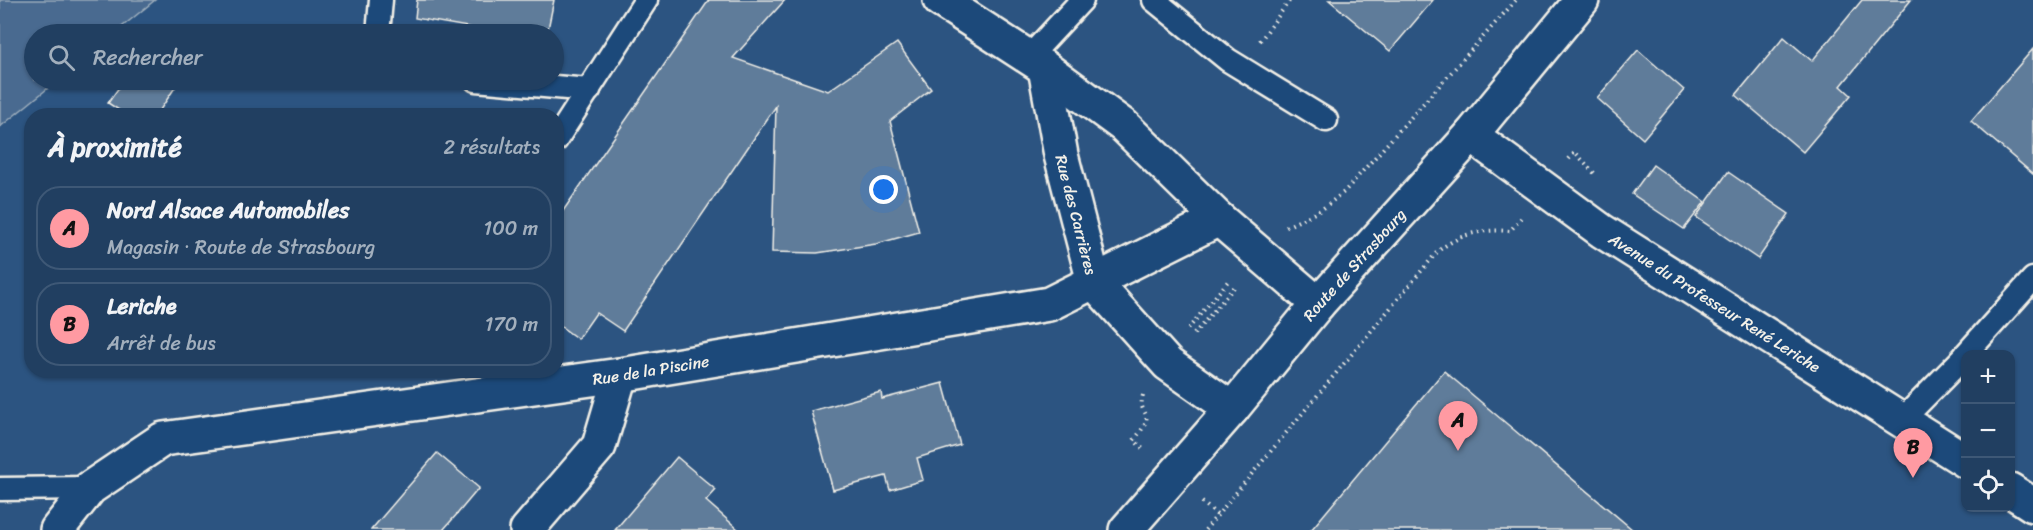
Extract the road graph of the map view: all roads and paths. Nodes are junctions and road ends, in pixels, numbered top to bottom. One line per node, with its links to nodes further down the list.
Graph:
1 (381, 0): 9 (lane)
2 (646, 0): 13 (lane)
3 (940, 0): 10 (street)
4 (1082, 0): 10 (lane)
5 (1154, 0): 11 (lane)
6 (1290, 0): 11 (path)
7 (1516, 0): 18 (path)
8 (1582, 0): 16 (street, Route de Strasbourg)
9 (379, 24)
10 (1037, 62): 17 (street); 23 (street, Rue des Carrières)
11 (1240, 68): 14 (lane)
12 (564, 88): 13 (lane)
13 (589, 90): 15 (lane)
14 (1326, 120)
15 (564, 128)
16 (1471, 135): 24 (street, Route de Strasbourg); 31 (street, Avenue du Professeur René Leriche)
17 (1219, 219): 23 (street, Rue de la Piscine); 24 (street)
18 (1282, 230)
19 (1510, 231): 40 (path)
20 (1243, 276): 26 (path)
21 (1230, 279): 25 (path)
22 (2033, 279): 27 (lane)
23 (1094, 282): 29 (street, Rue de la Piscine); 30 (street, Rue des Carrières)
24 (1318, 304): 30 (street, Route de Strasbourg)
25 (1184, 334)
26 (1191, 339)
27 (1970, 350)
28 (1961, 360): 31 (lane)
29 (620, 375): 33 (street, Rue de la Piscine); 38 (street)
30 (1232, 409): 39 (street, Route de Strasbourg)
31 (1901, 421): 32 (street, Avenue du Professeur René Leriche)
32 (1961, 458)
33 (90, 488): 34 (lane); 37 (street, Rue de la Piscine)
34 (0, 489)
35 (2015, 493): 36 (street)
36 (2033, 505)
37 (57, 530)
38 (527, 530)
39 (1126, 530)
40 (1204, 530)

